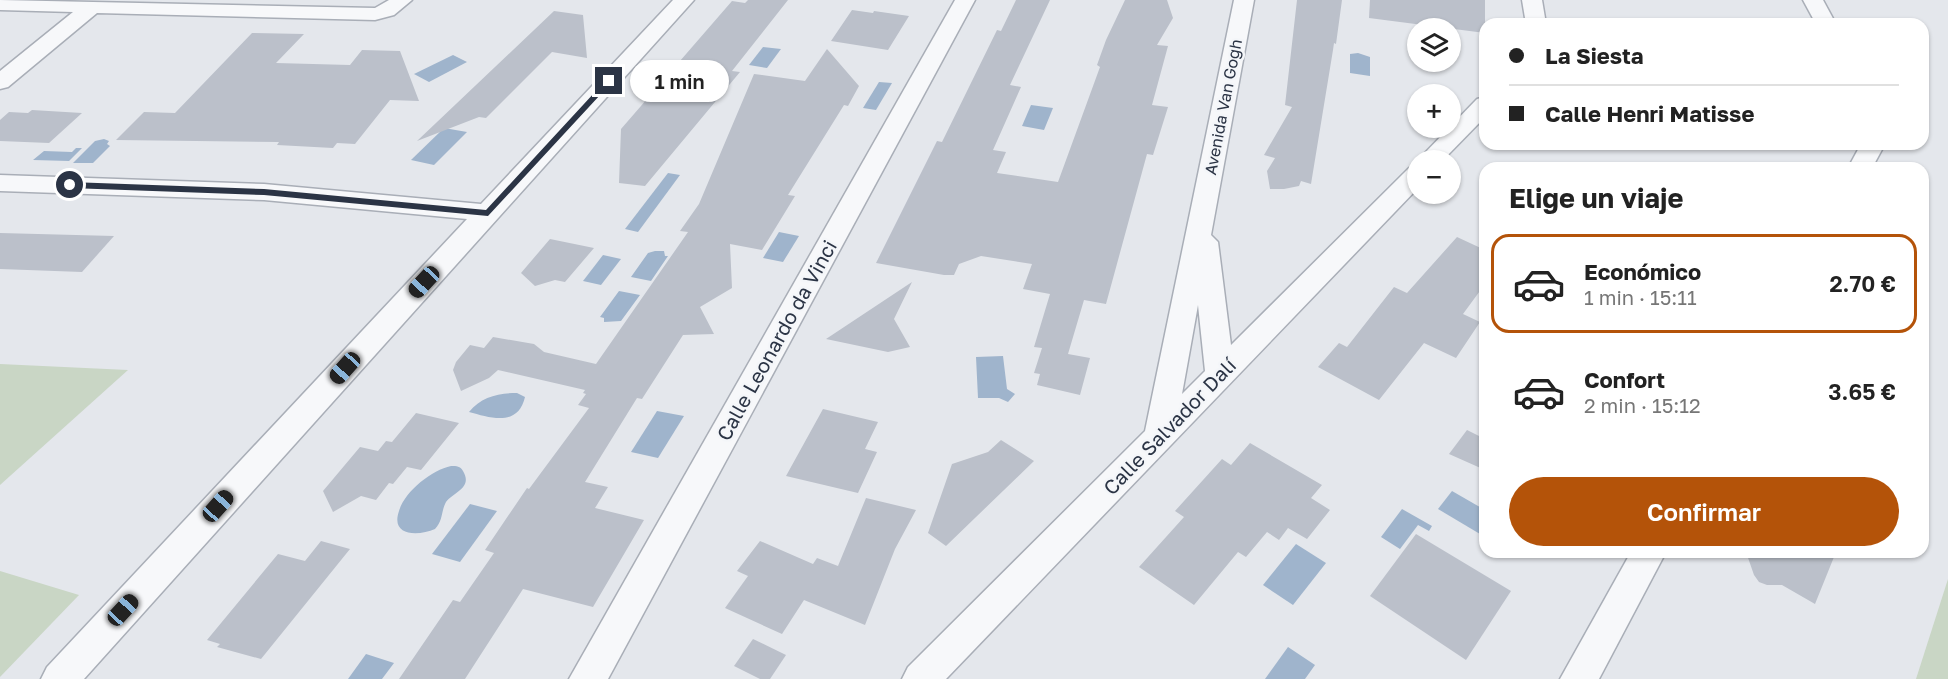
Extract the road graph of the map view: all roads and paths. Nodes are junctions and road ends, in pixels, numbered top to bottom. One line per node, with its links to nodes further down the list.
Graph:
1 (402, 0): 8 (street)
2 (684, 0): 16 (street)
3 (965, 0): 23 (street, Calle Leonardo da Vinci)
4 (1244, 0): 17 (street, Avenida Van Gogh)
5 (1532, 0): 9 (street)
6 (1814, 0): 10 (street)
7 (0, 4): 8 (street)
8 (92, 7): 11 (street)
9 (1535, 18)
10 (1823, 18)
11 (0, 82)
12 (1479, 110): 13 (street)
13 (1440, 150)
14 (0, 183): 16 (street)
15 (1407, 184): 19 (street, Calle Salvador Dalí)
16 (488, 213): 22 (street)
17 (1202, 214): 18 (street, Avenida Van Gogh); 19 (street, Avenida Van Gogh)
18 (1182, 319): 19 (street); 20 (street, Avenida Van Gogh)
19 (1220, 374): 20 (street, Calle Salvador Dalí)
20 (1160, 436): 24 (street, Calle Salvador Dalí)
21 (1646, 558): 25 (street)
22 (60, 679)
23 (588, 679)
24 (921, 679)
25 (1579, 679)

